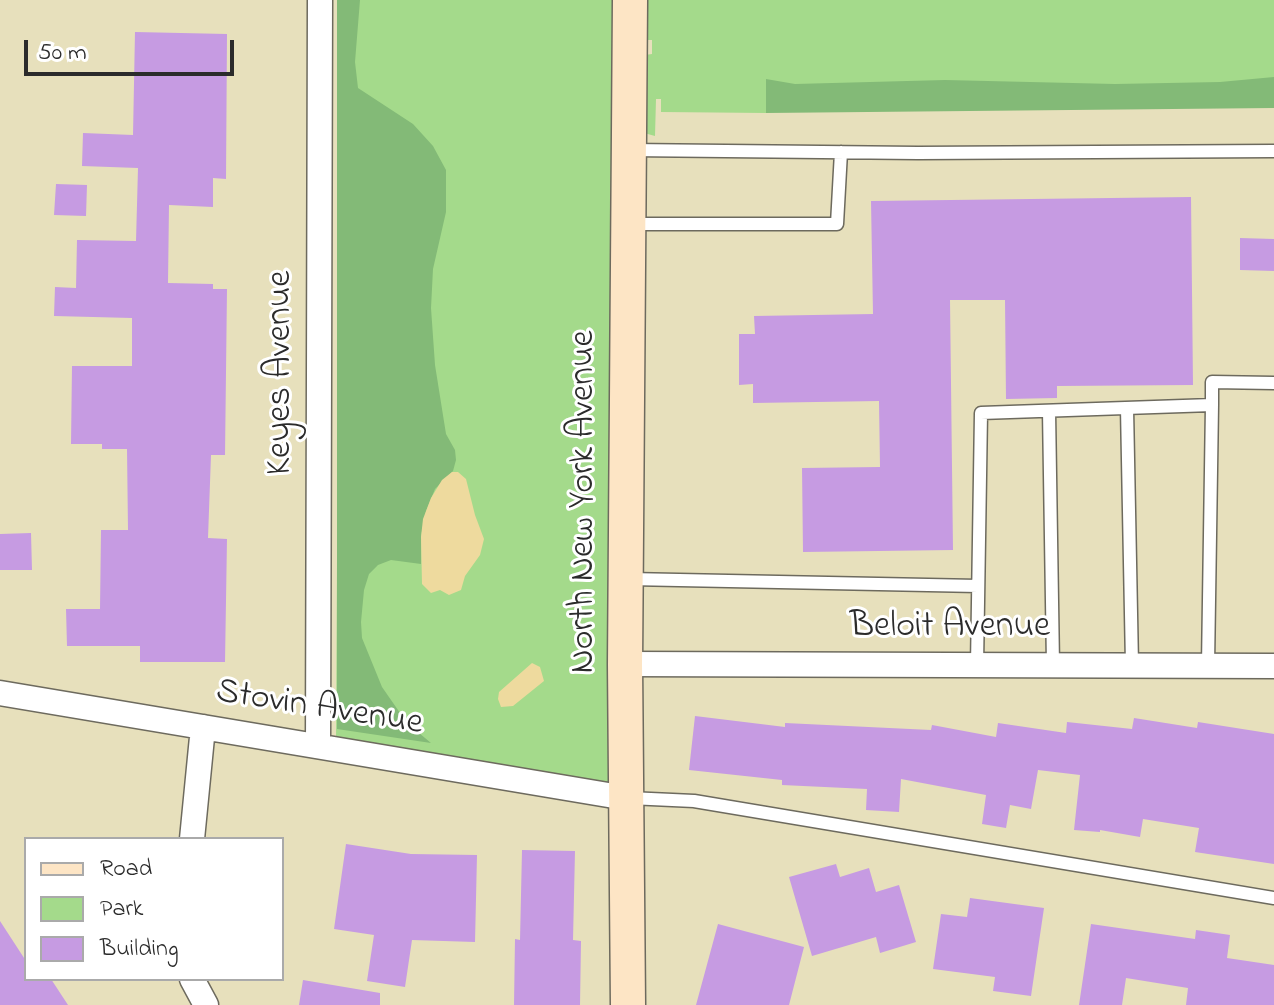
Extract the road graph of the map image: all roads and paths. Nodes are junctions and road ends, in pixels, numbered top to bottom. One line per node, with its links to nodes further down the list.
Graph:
1 (320, 0): 21 (street, Keyes Avenue)
2 (630, 0): 3 (street, North New York Avenue)
3 (629, 150): 5 (lane); 6 (street, North New York Avenue)
4 (1274, 151): 5 (lane)
5 (841, 152): 6 (lane)
6 (628, 224): 11 (street, North New York Avenue)
7 (1274, 383): 8 (lane)
8 (1212, 405): 9 (lane); 17 (lane)
9 (1127, 408): 10 (lane); 16 (lane)
10 (1049, 411): 12 (lane); 15 (lane)
11 (626, 579): 12 (lane); 13 (street, North New York Avenue)
12 (978, 586): 14 (lane)
13 (625, 664): 14 (street, Beloit Avenue); 22 (street, North New York Avenue)
14 (977, 665): 15 (street, Beloit Avenue)
15 (1053, 665): 16 (street, Beloit Avenue)
16 (1132, 665): 17 (street, Beloit Avenue)
17 (1208, 665): 18 (street, Beloit Avenue)
18 (1274, 666)
19 (0, 693): 20 (street, Stovin Avenue)
20 (203, 727): 21 (street, Stovin Avenue); 23 (street)
21 (318, 746): 22 (street, Stovin Avenue)
22 (626, 798): 24 (lane); 27 (street, North New York Avenue)
23 (192, 837)
24 (1274, 898)
25 (193, 981): 26 (street)
26 (206, 1005)
27 (628, 1005)

